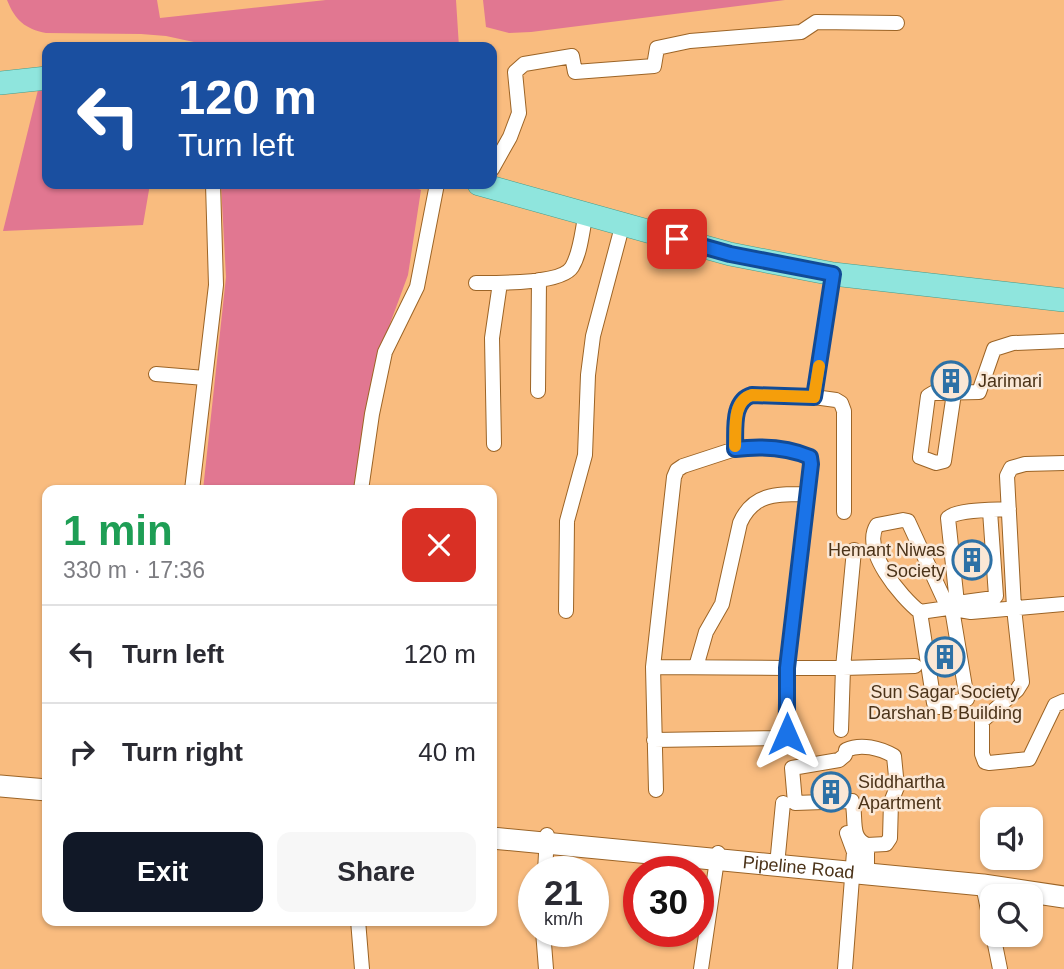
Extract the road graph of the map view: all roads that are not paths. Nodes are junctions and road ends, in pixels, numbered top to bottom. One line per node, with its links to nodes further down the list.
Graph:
1 (897, 23): 4 (street)
2 (42, 79): 3 (main road)
3 (0, 83)
4 (497, 158)
5 (497, 184): 8 (main road)
6 (214, 189): 17 (street)
7 (436, 189): 25 (street)
8 (586, 213): 9 (main road); 11 (street)
9 (623, 223): 10 (main road); 35 (street)
10 (833, 274): 14 (main road); 20 (street)
11 (539, 280): 13 (street); 18 (street)
12 (476, 282): 13 (street)
13 (500, 283): 21 (street)
14 (1064, 300)
15 (1064, 341): 19 (street)
16 (156, 374): 17 (street)
17 (205, 378): 24 (street)
18 (538, 391)
19 (954, 393): 19 (street)
20 (814, 397): 22 (street); 29 (street)
21 (494, 444)
22 (735, 449): 26 (street); 38 (street)
23 (1064, 463): 27 (street)
24 (193, 485)
25 (362, 485)
26 (806, 494): 39 (street); 40 (street)
27 (1009, 509): 28 (street); 33 (street)
28 (990, 511): 32 (street); 32 (street)
29 (844, 512)
30 (854, 550): 41 (street)
31 (1064, 604): 33 (street)
32 (978, 606): 33 (street); 34 (street)
33 (1014, 608): 42 (street)
34 (950, 609): 36 (street); 36 (street); 36 (street)
35 (566, 611)
36 (920, 612)
37 (915, 666): 41 (street)
38 (653, 667): 39 (street); 44 (street)
39 (696, 667): 40 (street)
40 (787, 668): 41 (street); 44 (street)
41 (843, 668): 43 (street)
42 (1064, 701)
43 (841, 730)
44 (654, 740): 47 (street)
45 (0, 786): 46 (street)
46 (42, 790)
47 (656, 790)
48 (0, 794): 49 (street)
49 (42, 797)
50 (783, 803): 58 (street)
51 (497, 831): 54 (street)
52 (847, 833): 59 (street)
53 (497, 838): 54 (street, Pipeline Road)
54 (547, 839): 56 (street); 57 (street, Pipeline Road)
55 (867, 845): 55 (street); 59 (street)
56 (546, 856)
57 (717, 857): 58 (street, Pipeline Road); 67 (street)
58 (777, 862): 59 (street, Pipeline Road)
59 (860, 870): 60 (street, Pipeline Road); 68 (street)
60 (983, 881): 61 (street); 62 (street, Pipeline Road); 69 (street)
61 (1064, 887)
62 (1064, 897)
63 (358, 926): 65 (street)
64 (544, 947): 66 (street)
65 (362, 969)
66 (546, 969)
67 (701, 969)
68 (845, 969)
69 (1000, 969)

